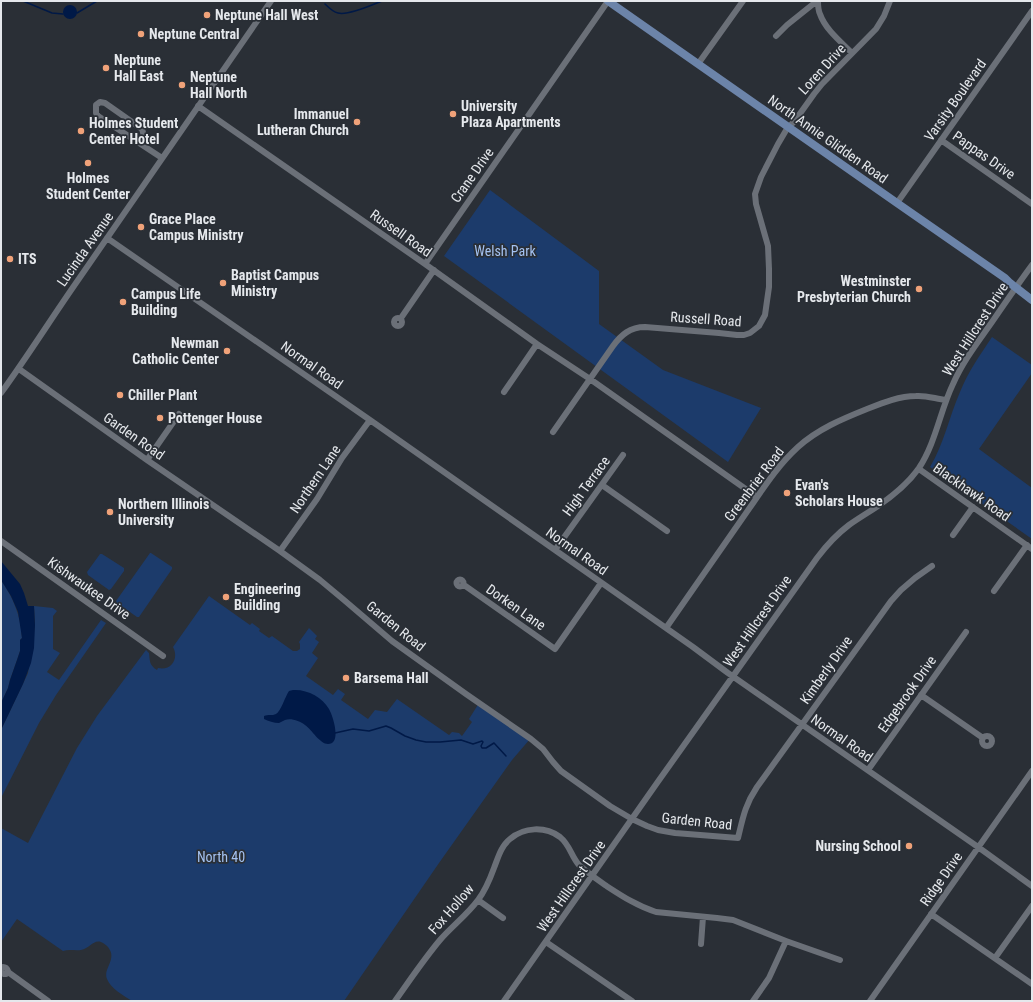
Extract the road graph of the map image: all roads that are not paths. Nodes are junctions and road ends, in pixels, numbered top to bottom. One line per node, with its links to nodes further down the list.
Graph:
1 (271, 1): 10 (street, Lucinda Avenue)
2 (608, 1): 9 (main road, North Annie Glidden Road); 19 (street, Crane Drive)
3 (743, 1): 9 (street)
4 (818, 1): 7 (street); 8 (street)
5 (890, 1): 8 (street, Loren Drive)
6 (1032, 11): 12 (street, Varsity Boulevard)
7 (776, 36)
8 (852, 53): 11 (street, Loren Drive)
9 (698, 64): 11 (main road, North Annie Glidden Road)
10 (198, 106): 14 (street, Lucinda Avenue); 19 (street, Russell Road)
11 (788, 127): 15 (main road, North Annie Glidden Road); 18 (street, Loren Drive)
12 (941, 140): 15 (street, Varsity Boulevard); 16 (street, Pappas Drive)
13 (142, 144): 13 (street); 14 (street)
14 (162, 158): 17 (street, Lucinda Avenue)
15 (897, 203): 22 (main road, North Annie Glidden Road)
16 (1032, 204)
17 (107, 238): 26 (street, Lucinda Avenue); 32 (street, Normal Road)
18 (768, 246): 27 (street, Russell Road)
19 (425, 264): 21 (street, Russell Road)
20 (1032, 265): 22 (street, West Hillcrest Drive)
21 (434, 270): 24 (street); 25 (street, Russell Road)
22 (1016, 287): 23 (main road, North Annie Glidden Road); 30 (street, West Hillcrest Drive)
23 (1032, 300)
24 (401, 318)
25 (538, 344): 27 (street, Russell Road); 28 (street)
26 (19, 369): 29 (street, Lucinda Avenue); 35 (street, Garden Road)
27 (590, 379): 33 (street); 38 (street, Russell Road)
28 (504, 392)
29 (1, 393)
30 (946, 400): 36 (street, West Hillcrest Drive); 38 (street, Greenbrier Road)
31 (179, 414): 35 (street)
32 (370, 420): 44 (street, Normal Road); 45 (street, Northern Lane)
33 (552, 432)
34 (623, 455): 37 (street, High Terrace)
35 (147, 460): 45 (street, Garden Road)
36 (919, 469): 39 (street, Blackhawk Road); 53 (street, West Hillcrest Drive)
37 (602, 485): 40 (street); 44 (street, High Terrace)
38 (757, 497): 50 (street, Greenbrier Road)
39 (973, 507): 41 (street); 43 (street, Blackhawk Road)
40 (667, 531)
41 (953, 535)
42 (1, 541): 52 (street, Kishwaukee Drive)
43 (1029, 547): 49 (street)
44 (555, 550): 47 (street, Normal Road)
45 (280, 552): 60 (street, Garden Road)
46 (932, 566): 55 (street, Kimberly Drive)
47 (601, 583): 48 (street, Dorken Lane); 50 (street, Normal Road)
48 (464, 585)
49 (994, 591)
50 (666, 628): 53 (street, Normal Road)
51 (966, 632): 54 (street, Edgebrook Drive)
52 (163, 656)
53 (732, 676): 55 (street, Normal Road); 60 (street, West Hillcrest Drive)
54 (921, 695): 56 (street); 57 (street, Edgebrook Drive)
55 (802, 724): 57 (street, Normal Road); 59 (street, Kimberly Drive)
56 (983, 738)
57 (868, 770): 61 (street, Normal Road)
58 (1032, 771): 61 (street, Ridge Drive)
59 (750, 798): 60 (street, Garden Road)
60 (632, 819): 62 (street, West Hillcrest Drive)
61 (978, 847): 63 (street, Normal Road); 66 (street, Ridge Drive)
62 (592, 876): 64 (street, Fox Hollow); 67 (street, Fox Hollow); 70 (street, West Hillcrest Drive)
63 (1032, 886)
64 (478, 900): 68 (street); 78 (street, Fox Hollow)
65 (1032, 906): 72 (street)
66 (931, 914): 72 (street); 82 (street, Ridge Drive)
67 (703, 917): 69 (street, Fox Hollow); 71 (street)
68 (503, 918)
69 (786, 941): 73 (street, Fox Hollow); 81 (street)
70 (546, 942): 79 (street, West Hillcrest Drive); 80 (street)
71 (701, 944)
72 (995, 958): 76 (street)
73 (840, 960)
74 (1, 969): 75 (street)
75 (4, 972): 77 (street)
76 (1032, 984)
77 (48, 1001)
78 (395, 1001)
79 (504, 1001)
80 (632, 1001)
81 (753, 1001)
82 (870, 1001)

